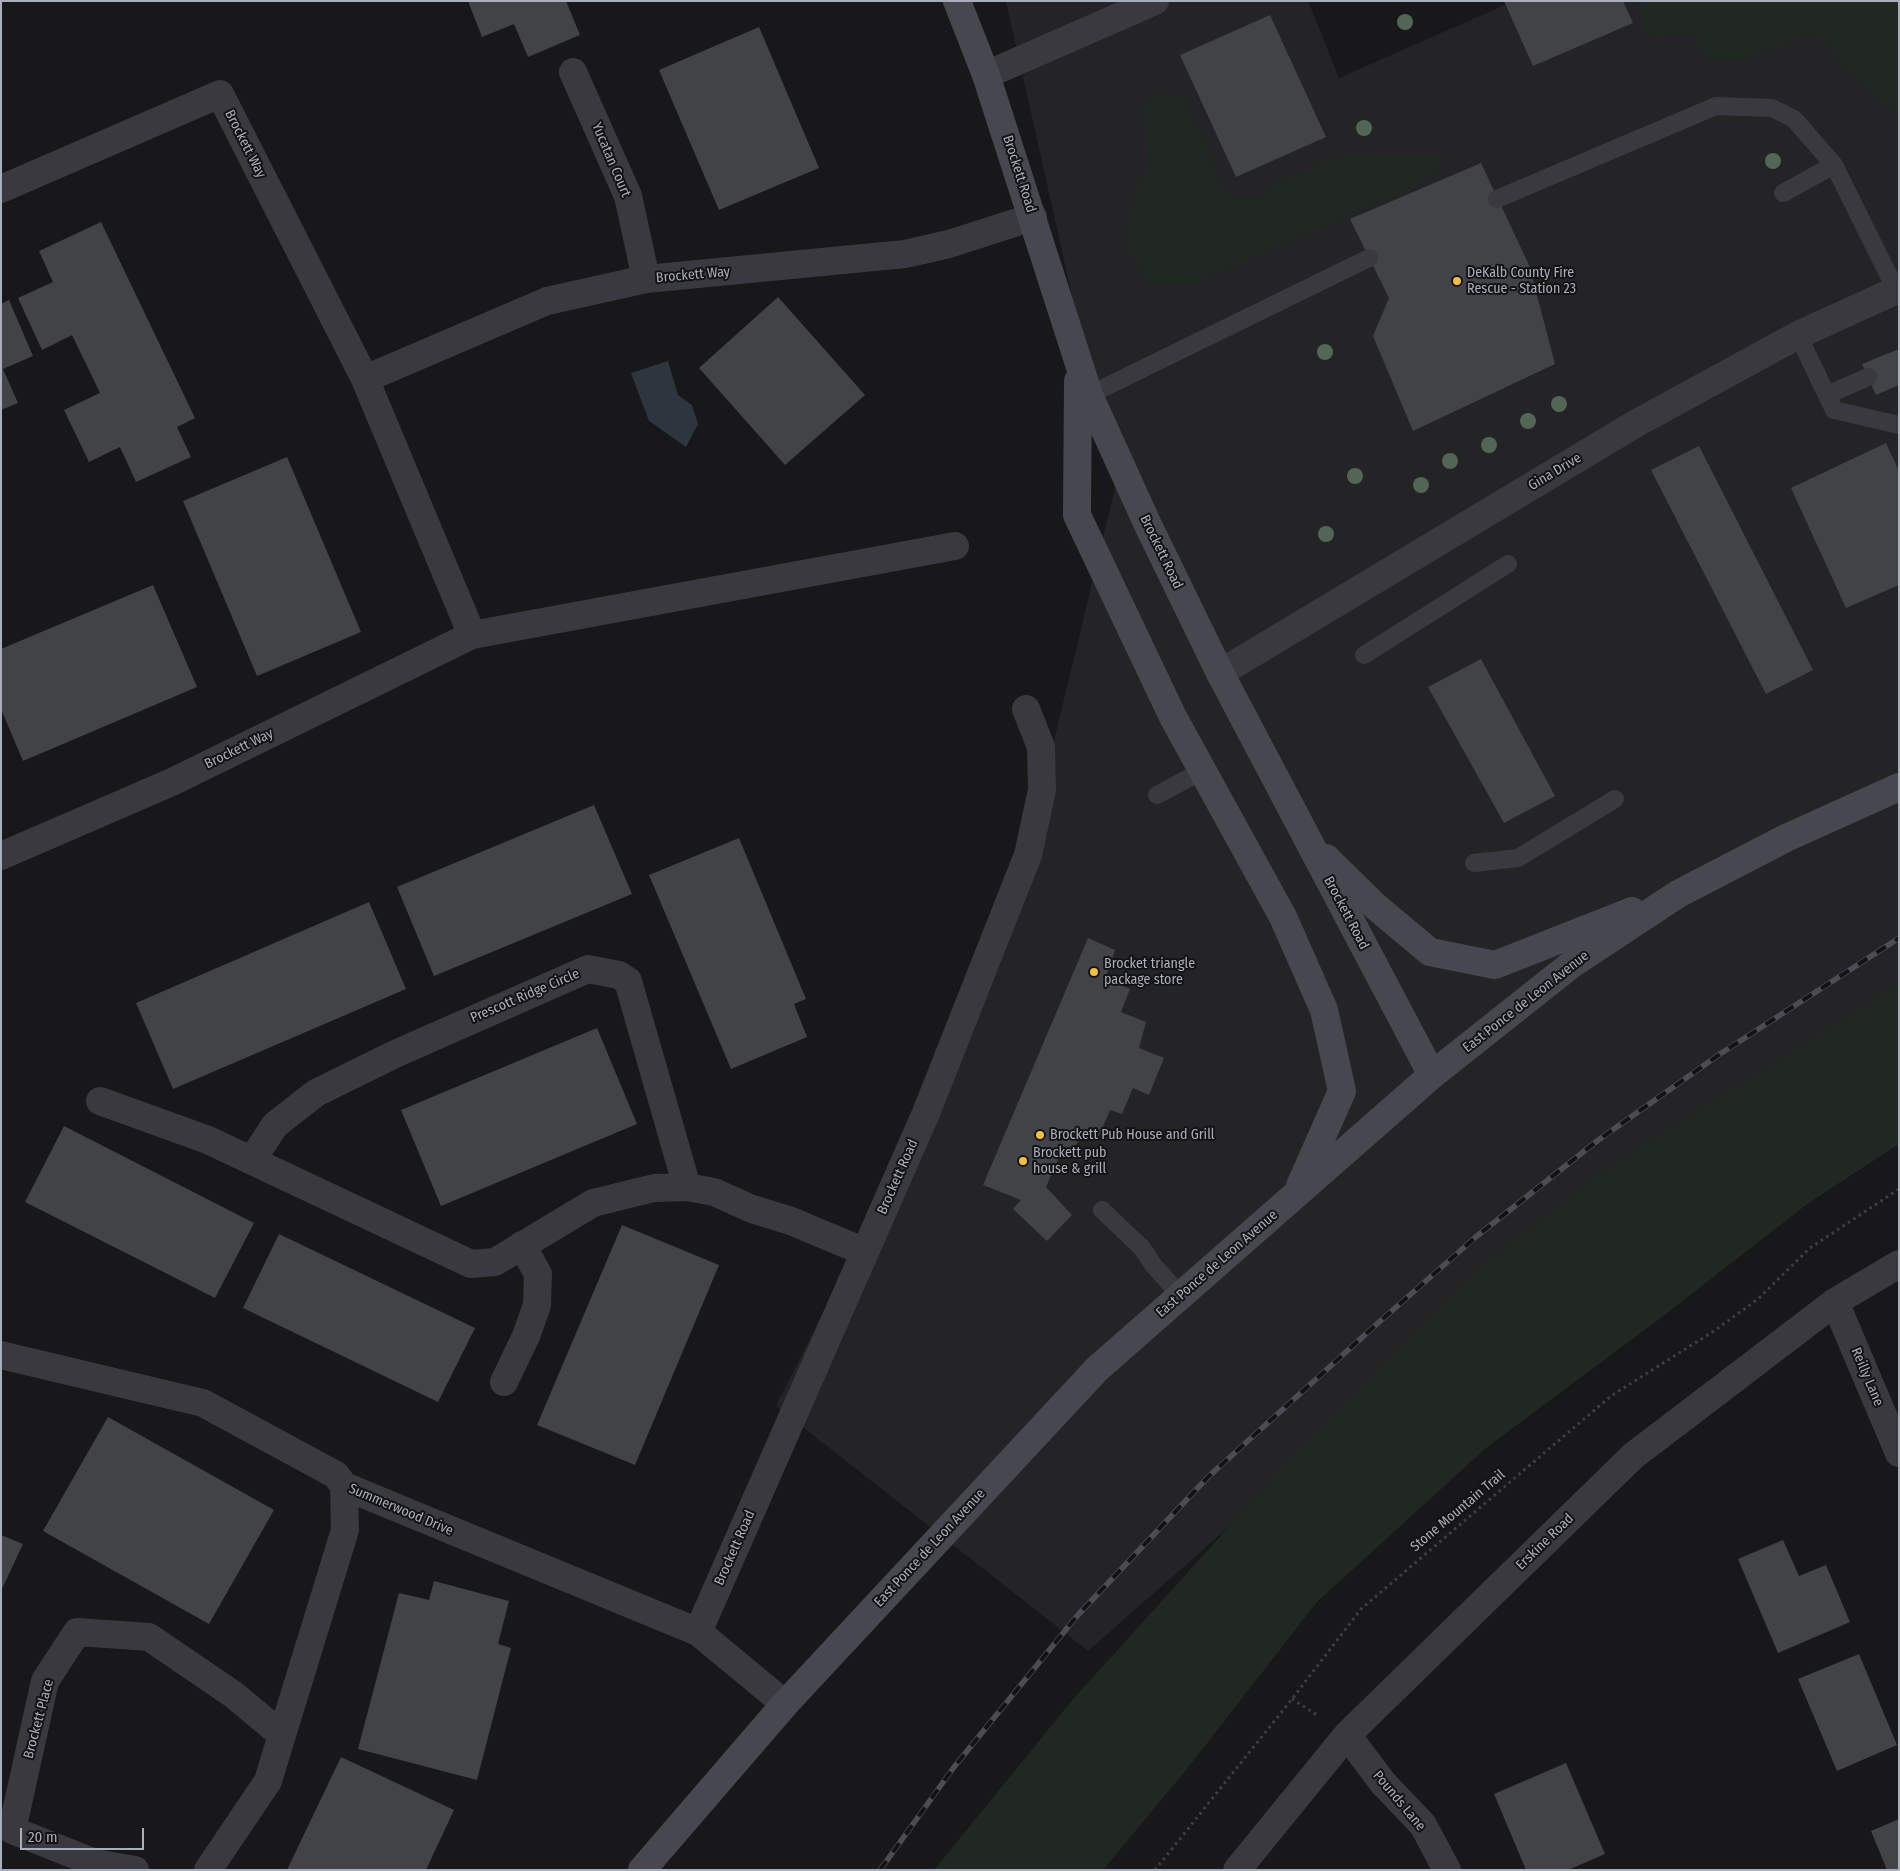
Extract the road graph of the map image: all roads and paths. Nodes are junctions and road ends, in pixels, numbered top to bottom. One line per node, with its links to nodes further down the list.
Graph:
1 (957, 1): 4 (main road, Brockett Road)
2 (1155, 1): 4 (street)
3 (573, 72): 11 (street, Yucatan Court)
4 (986, 74): 9 (main road, Brockett Road)
5 (1834, 165): 7 (lane); 8 (lane); 12 (lane)
6 (1, 189): 16 (street, Brockett Way)
7 (1783, 193)
8 (1498, 199)
9 (1033, 217): 11 (street, Brockett Way); 14 (main road, Brockett Road)
10 (1370, 258): 17 (lane)
11 (646, 279): 16 (street, Brockett Way)
12 (1897, 289): 13 (street, Gina Drive)
13 (1798, 335): 18 (lane); 24 (street, Gina Drive)
14 (1078, 360): 17 (main road, Brockett Road); 26 (main road)
15 (1868, 378): 18 (lane)
16 (365, 379): 22 (street, Brockett Way)
17 (1089, 395): 24 (main road, Brockett Road)
18 (1827, 395): 19 (lane)
19 (1899, 425)
20 (955, 546): 22 (street, Brockett Way)
21 (1508, 564): 23 (lane)
22 (472, 635): 31 (street, Brockett Way)
23 (1364, 655)
24 (1220, 673): 30 (main road, Brockett Road)
25 (1026, 709): 42 (street, Brockett Road)
26 (1202, 771): 28 (lane); 39 (main road)
27 (1899, 787): 33 (main road, East Ponce de Leon Avenue)
28 (1157, 795)
29 (1615, 799): 32 (lane)
30 (1308, 840): 33 (main road); 34 (main road, Brockett Road)
31 (1, 856)
32 (1474, 863)
33 (1678, 894): 34 (main road, East Ponce de Leon Avenue)
34 (1432, 1075): 39 (main road, East Ponce de Leon Avenue)
35 (100, 1101): 36 (street)
36 (252, 1160): 37 (street, Prescott Ridge Circle); 41 (street)
37 (687, 1187): 41 (street); 42 (street)
38 (1899, 1189): 57 (path, Stone Mountain Trail)
39 (1296, 1194): 44 (main road, East Ponce de Leon Avenue)
40 (1102, 1210): 44 (lane)
41 (522, 1245): 47 (street)
42 (865, 1252): 50 (street, Brockett Road)
43 (1899, 1264): 45 (street, Erskine Road)
44 (1181, 1296): 51 (main road, East Ponce de Leon Avenue)
45 (1835, 1302): 48 (street, Reilly Lane); 53 (street, Erskine Road)
46 (1, 1355): 49 (street, Summerwood Drive)
47 (504, 1382)
48 (1899, 1453)
49 (344, 1486): 50 (street, Summerwood Drive); 52 (street)
50 (698, 1632): 51 (street, Summerwood Drive)
51 (786, 1704): 56 (main road, East Ponce de Leon Avenue)
52 (282, 1735): 54 (street, Brockett Place); 55 (street)
53 (1347, 1735): 58 (street, Erskine Road); 59 (street, Pounds Lane)
54 (136, 1870)
55 (208, 1870)
56 (642, 1870)
57 (1155, 1870)
58 (1237, 1870)
59 (1446, 1870)

